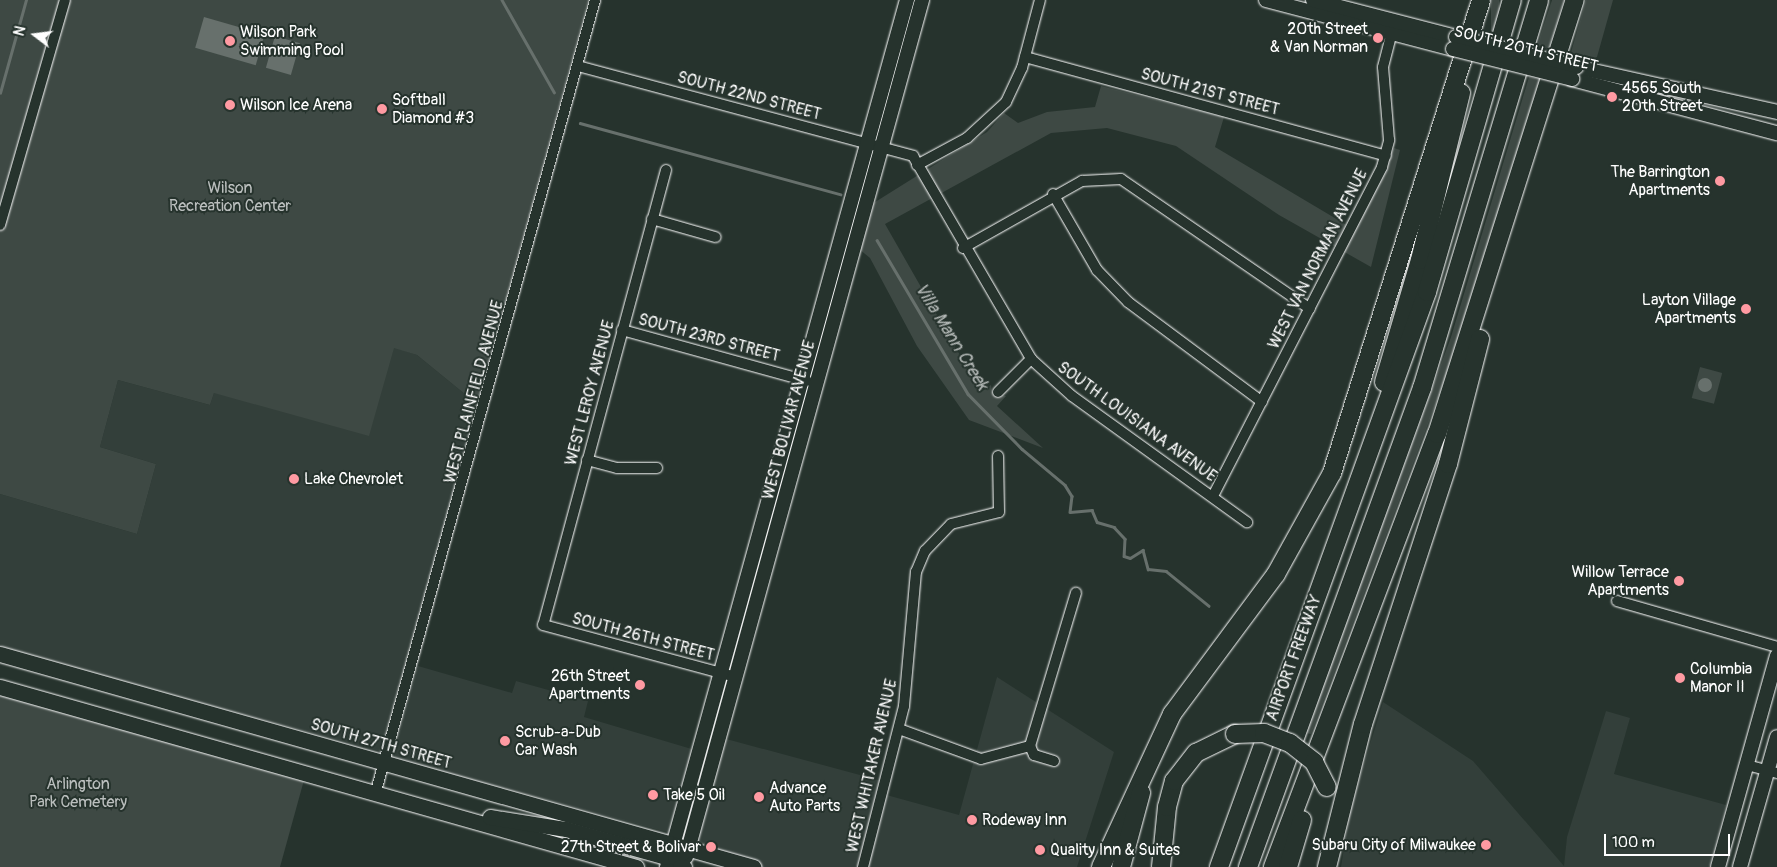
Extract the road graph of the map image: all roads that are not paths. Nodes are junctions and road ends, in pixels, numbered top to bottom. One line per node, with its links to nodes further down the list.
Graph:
1 (66, 0): 27 (street)
2 (595, 0): 14 (street, WEST PLAINFIELD AVENUE)
3 (907, 0): 20 (street, WEST BOLIVAR AVENUE)
4 (922, 0): 21 (street, WEST BOLIVAR AVENUE)
5 (1040, 0): 13 (street)
6 (1266, 0): 12 (street, SOUTH 20TH STREET)
7 (1312, 0): 12 (street, SOUTH 20TH STREET)
8 (1481, 0): 38 (highway); 57 (highway)
9 (1512, 0): 38 (highway)
10 (1539, 0): 77 (highway)
11 (1575, 0): 30 (highway)
12 (1393, 28): 15 (street, SOUTH 20TH STREET, bridge); 22 (street, WEST VAN NORMAN AVENUE)
13 (1026, 58): 22 (street, SOUTH 21ST STREET); 23 (street)
14 (578, 66): 20 (street, SOUTH 22ND STREET); 61 (street, WEST PLAINFIELD AVENUE)
15 (1574, 73): 16 (street, SOUTH 20TH STREET); 17 (street, SOUTH 20TH STREET)
16 (1638, 81): 17 (street); 18 (street, SOUTH 20TH STREET)
17 (1634, 95): 19 (street, SOUTH 20TH STREET)
18 (1777, 112)
19 (1777, 133)
20 (867, 144): 21 (street, SOUTH 22ND STREET); 34 (street, WEST BOLIVAR AVENUE)
21 (881, 147): 23 (street, SOUTH 22ND STREET); 35 (street, WEST BOLIVAR AVENUE)
22 (1386, 156): 31 (street, WEST VAN NORMAN AVENUE)
23 (915, 160): 29 (street, SOUTH LOUISIANA AVENUE)
24 (666, 170): 26 (street, WEST LEROY AVENUE)
25 (1053, 194): 29 (street); 31 (street); 37 (street)
26 (652, 219): 28 (street); 32 (street, WEST LEROY AVENUE)
27 (0, 225)
28 (716, 237)
29 (963, 248): 33 (street, SOUTH LOUISIANA AVENUE)
30 (1494, 264): 54 (highway); 69 (highway)
31 (1310, 309): 37 (street, WEST VAN NORMAN AVENUE)
32 (622, 330): 34 (street, SOUTH 23RD STREET); 40 (street, WEST LEROY AVENUE)
33 (1031, 359): 36 (street); 42 (street, SOUTH LOUISIANA AVENUE)
34 (802, 379): 35 (street, SOUTH 23RD STREET); 44 (street, WEST BOLIVAR AVENUE)
35 (817, 383): 45 (street, WEST BOLIVAR AVENUE)
36 (998, 392)
37 (1262, 402): 42 (street, WEST VAN NORMAN AVENUE)
38 (1370, 449): 76 (highway, AIRPORT FREEWAY)
39 (998, 456): 56 (street, WEST WHITAKER AVENUE)
40 (587, 460): 41 (street); 48 (street, WEST LEROY AVENUE)
41 (657, 468)
42 (1213, 496): 43 (street, SOUTH LOUISIANA AVENUE)
43 (1247, 522)
44 (761, 528): 45 (street); 52 (street, WEST BOLIVAR AVENUE)
45 (776, 532): 53 (street, WEST BOLIVAR AVENUE)
46 (1076, 593): 59 (street)
47 (1617, 601): 49 (street)
48 (543, 625): 52 (street, SOUTH 26TH STREET)
49 (1777, 647)
50 (0, 654): 61 (main road, SOUTH 27TH STREET)
51 (1777, 656): 62 (street)
52 (721, 673): 53 (street, SOUTH 26TH STREET); 64 (street, WEST BOLIVAR AVENUE)
53 (736, 678): 65 (street, WEST BOLIVAR AVENUE)
54 (1343, 681): 78 (highway); 79 (highway)
55 (0, 687): 66 (main road)
56 (899, 729): 59 (street); 72 (street, WEST WHITAKER AVENUE)
57 (1159, 736): 73 (highway); 74 (highway)
58 (1777, 737): 63 (street)
59 (1030, 746): 60 (street)
60 (1054, 761)
61 (385, 764): 66 (street, WEST PLAINFIELD AVENUE); 68 (main road, SOUTH 27TH STREET)
62 (1746, 765): 63 (street); 80 (street)
63 (1772, 772): 81 (street)
64 (692, 781): 65 (street); 68 (street, WEST BOLIVAR AVENUE)
65 (706, 786): 68 (street, WEST BOLIVAR AVENUE)
66 (376, 791): 67 (main road)
67 (432, 808): 68 (main road); 70 (main road)
68 (679, 861): 71 (main road, SOUTH 27TH STREET)
69 (1327, 865): 75 (highway, bridge)
70 (636, 867)
71 (753, 867)
72 (863, 867)
73 (1101, 867)
74 (1121, 867)
75 (1161, 867)
76 (1219, 867)
77 (1248, 867)
78 (1273, 867)
79 (1288, 867)
80 (1718, 867)
81 (1740, 867)

